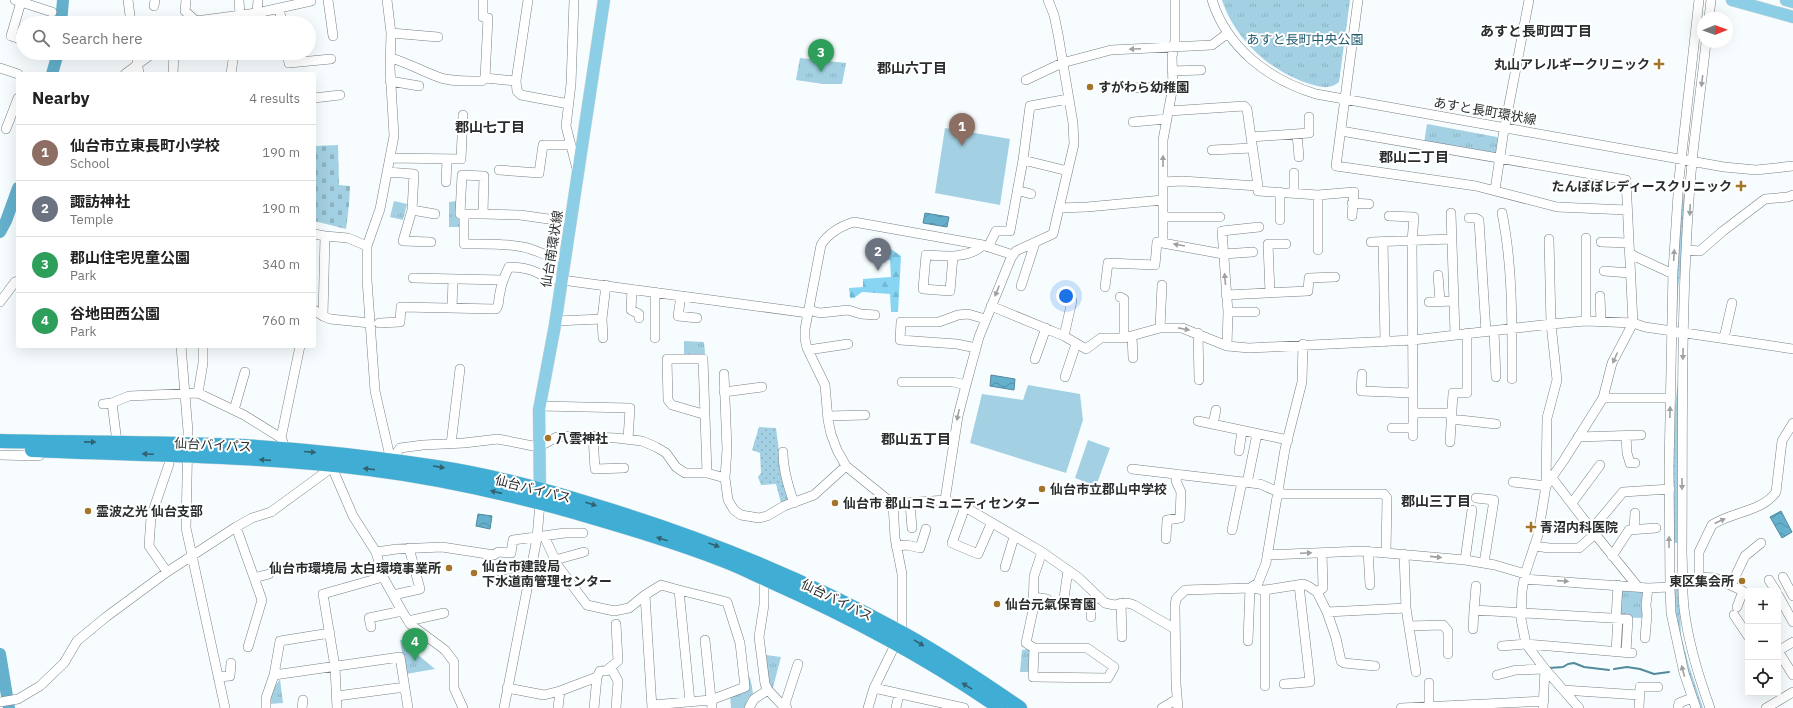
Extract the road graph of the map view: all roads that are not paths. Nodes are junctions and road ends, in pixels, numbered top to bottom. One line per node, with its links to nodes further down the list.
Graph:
1 (128, 0): 27 (street)
2 (186, 0): 28 (street)
3 (239, 0): 29 (street)
4 (258, 0): 26 (street)
5 (313, 0): 23 (street)
6 (328, 0): 35 (street)
7 (387, 0): 33 (street)
8 (483, 0): 57 (street)
9 (528, 0): 60 (street)
10 (574, 0): 69 (street)
11 (604, 0): 93 (main road, 仙台南環状線)
12 (1048, 0): 47 (street)
13 (1175, 0): 38 (street)
14 (1212, 0): 34 (street, あすと長町環状線)
15 (1358, 0): 67 (street)
16 (1529, 0): 74 (street)
17 (1699, 0): 86 (street)
18 (1711, 0): 25 (street)
19 (1732, 0): 32 (main road)
20 (1786, 0): 22 (main road)
21 (18, 1): 24 (street); 37 (street)
22 (1793, 2)
23 (279, 8): 26 (street); 31 (street)
24 (52, 12)
25 (1710, 12)
26 (257, 13): 30 (street)
27 (130, 16)
28 (190, 16)
29 (240, 16)
30 (248, 16)
31 (281, 16)
32 (1793, 17)
33 (391, 33): 36 (street); 40 (street)
34 (1228, 33): 38 (street); 67 (street, あすと長町環状線)
35 (333, 36)
36 (438, 37)
37 (16, 38)
38 (1174, 48): 47 (street, one-way to 47); 51 (street)
39 (1705, 48): 88 (street, one-way to 88)
40 (391, 58): 57 (street); 59 (street)
41 (331, 59): 46 (street)
42 (137, 60): 48 (street)
43 (143, 60): 48 (street)
44 (174, 60): 54 (street)
45 (233, 60): 55 (street)
46 (288, 60)
47 (1062, 63): 58 (street); 66 (street)
48 (137, 64): 52 (street); 53 (street)
49 (0, 68): 56 (street)
50 (1201, 70): 51 (street)
51 (1172, 71): 62 (street)
52 (127, 72)
53 (139, 72)
54 (173, 72)
55 (231, 72)
56 (16, 73)
57 (485, 78): 60 (street)
58 (1026, 80)
59 (390, 81): 61 (street); 83 (street)
60 (516, 81): 69 (street)
61 (419, 86)
62 (1172, 86): 63 (street); 70 (street)
63 (1134, 88)
64 (340, 95): 65 (street)
65 (316, 98)
66 (1068, 99): 87 (street); 91 (street)
67 (1345, 99): 74 (street, あすと長町環状線); 76 (street)
68 (16, 103): 75 (street)
69 (569, 104): 79 (street)
70 (1168, 115): 73 (street); 78 (street); 96 (street, one-way to 70)
71 (463, 116): 84 (street)
72 (1309, 117): 77 (street)
73 (1133, 122)
74 (1504, 128): 85 (street); 86 (street, あすと長町環状線)
75 (6, 129)
76 (1341, 131): 85 (street); 99 (street)
77 (1297, 134): 78 (street); 82 (street)
78 (1251, 137): 80 (street)
79 (570, 145): 90 (street); 93 (street)
80 (1252, 148): 81 (street); 97 (street)
81 (1212, 150)
82 (1299, 157)
83 (390, 158): 84 (street); 92 (street)
84 (447, 159): 95 (street)
85 (1500, 159): 99 (street); 110 (street)
86 (1680, 159): 88 (street, あすと長町環状線); 149 (street, one-way to 86)
87 (1023, 160): 91 (street); 98 (street)
88 (1692, 162): 89 (street, あすと長町環状線); 141 (street, one-way to 141)
89 (1793, 166)
90 (499, 170)
91 (1068, 171): 108 (street)
92 (387, 172): 109 (street); 137 (street)
93 (578, 172): 122 (main road, 仙台南環状線)
94 (1294, 173): 101 (street)
95 (446, 182)
96 (1163, 182): 97 (street); 105 (street)
97 (1258, 186): 100 (street)
98 (1017, 190): 102 (street); 138 (street)
99 (1495, 190): 110 (street)
100 (1280, 192): 101 (street); 121 (street)
101 (1294, 193): 103 (street)
102 (1030, 194)
103 (1318, 194): 106 (street); 140 (street)
104 (1793, 195): 141 (street)
105 (1163, 200): 108 (street); 118 (street)
106 (1352, 203): 107 (street); 116 (street)
107 (1369, 204)
108 (1060, 208): 135 (street)
109 (412, 210): 113 (street); 131 (street)
110 (1627, 210): 139 (street)
111 (1451, 213): 127 (street)
112 (1502, 213): 194 (street)
113 (435, 214)
114 (464, 214): 115 (street); 115 (street); 146 (street)
115 (483, 214): 122 (street)
116 (1352, 216)
117 (1389, 216): 130 (street)
118 (1164, 217): 119 (street); 132 (street)
119 (1220, 217)
120 (1468, 218): 195 (street)
121 (1280, 220)
122 (570, 222): 146 (main road, 仙台南環状線)
123 (1259, 227): 143 (street)
124 (316, 234): 125 (street)
125 (325, 236): 137 (street); 181 (street)
126 (1586, 238): 187 (street)
127 (1451, 239): 130 (street); 170 (street)
128 (1549, 239): 191 (street)
129 (1383, 241): 130 (street); 133 (street); 207 (street)
130 (1412, 241): 206 (street)
131 (431, 242)
132 (1163, 242): 143 (street, one-way to 132); 160 (street)
133 (1371, 242)
134 (1600, 242): 139 (street)
135 (1034, 243): 144 (street); 159 (street)
136 (1286, 244): 163 (street)
137 (367, 246): 189 (street)
138 (985, 246): 144 (street); 145 (street); 177 (street)
139 (1629, 248): 148 (street); 149 (street)
140 (1318, 250)
141 (1687, 250): 199 (street)
142 (1253, 252): 143 (street)
143 (1223, 254): 164 (street, one-way to 143)
144 (1013, 255): 174 (street, one-way to 174)
145 (953, 256): 145 (street)
146 (565, 258): 154 (main road, 仙台南環状線)
147 (1604, 271): 148 (street)
148 (1630, 273): 190 (street)
149 (1673, 274): 196 (street)
150 (1438, 275): 169 (street)
151 (1335, 277): 163 (street)
152 (414, 278): 153 (street)
153 (453, 279): 155 (street); 175 (street)
154 (562, 279): 155 (street); 157 (street); 186 (main road, 仙台南環状線)
155 (503, 280): 175 (street)
156 (16, 282): 171 (street)
157 (606, 285): 161 (street); 184 (street)
158 (1162, 285): 193 (street)
159 (1021, 286)
160 (1105, 287)
161 (632, 289): 162 (street); 182 (street)
162 (654, 292): 165 (street); 204 (street)
163 (1270, 293): 164 (street)
164 (1226, 295): 178 (street)
165 (681, 296): 177 (street); 183 (street)
166 (1600, 296): 188 (street)
167 (1120, 298): 202 (street)
168 (1072, 301): 201 (street)
169 (1440, 301): 170 (street); 172 (street)
170 (1454, 301): 200 (street)
171 (0, 302)
172 (1429, 302)
173 (1732, 303): 205 (street)
174 (991, 306): 185 (street); 192 (street)
175 (452, 308): 189 (street)
176 (316, 311): 181 (street)
177 (809, 312): 180 (street); 217 (street)
178 (1228, 312): 179 (street); 211 (street)
179 (1255, 312)
180 (874, 315)
181 (323, 316): 189 (street)
182 (639, 318)
183 (697, 318)
184 (602, 319): 186 (street); 203 (street)
185 (986, 319): 215 (street); 215 (street)
186 (556, 321): 237 (main road, 仙台南環状線)
187 (1586, 321): 188 (street); 191 (street)
188 (1602, 322): 190 (street)
189 (375, 323): 271 (street)
190 (1633, 323): 196 (street); 235 (street, one-way to 235)
191 (1551, 324): 194 (street); 284 (street)
192 (1046, 328): 201 (street); 219 (street)
193 (1160, 328): 197 (street, one-way to 197); 202 (street)
194 (1512, 328): 195 (street); 226 (street)
195 (1490, 331): 198 (street); 225 (street)
196 (1672, 331): 199 (street); 236 (street)
197 (1198, 333): 211 (street); 227 (street)
198 (1467, 333): 200 (street); 244 (street)
199 (1684, 333): 205 (street); 319 (street, one-way to 319)
200 (1455, 334): 206 (street)
201 (1064, 336): 209 (street)
202 (1128, 337): 209 (street); 218 (street)
203 (603, 338)
204 (655, 338)
205 (1724, 338): 216 (street)
206 (1413, 340): 207 (street); 234 (street)
207 (1385, 342): 210 (street)
208 (848, 344): 217 (street)
209 (1076, 344): 224 (street)
210 (1303, 344): 211 (street); 258 (street)
211 (1227, 346)
212 (181, 348): 232 (street)
213 (203, 348): 233 (street)
214 (300, 348): 262 (street)
215 (976, 348): 229 (street)
216 (1793, 349)
217 (808, 350): 243 (street)
218 (1133, 358)
219 (1035, 359)
220 (460, 369): 263 (street)
221 (245, 372): 238 (street)
222 (724, 374): 231 (street)
223 (1362, 374): 234 (street)
224 (1065, 377)
225 (1496, 377)
226 (1512, 378)
227 (1199, 380)
228 (902, 382): 229 (street)
229 (966, 384): 289 (street, one-way to 289)
230 (762, 387): 231 (street)
231 (724, 392): 280 (street)
232 (184, 393): 233 (street); 260 (street); 266 (street)
233 (198, 393): 238 (street)
234 (1413, 393): 240 (street)
235 (1603, 398): 236 (street); 256 (street)
236 (1670, 398): 286 (street, one-way to 236)
237 (540, 406): 257 (street); 265 (main road, 仙台南環状線)
238 (234, 410): 262 (street)
239 (1216, 410): 247 (street)
240 (1413, 413): 244 (street); 249 (street)
241 (704, 414): 241 (street); 278 (street)
242 (865, 415): 243 (street)
243 (828, 416): 275 (street)
244 (1451, 416): 248 (street); 261 (street)
245 (1198, 421): 247 (street)
246 (1793, 423): 320 (street, one-way to 246)
247 (1213, 424): 250 (street)
248 (1496, 424)
249 (1392, 428)
250 (1242, 431): 252 (street); 267 (street)
251 (0, 433): 264 (highway)
252 (1256, 434): 258 (street); 282 (street)
253 (1641, 435): 255 (street)
254 (593, 436): 257 (street); 265 (street); 276 (street)
255 (1626, 436): 256 (street); 272 (street)
256 (1578, 437): 281 (street)
257 (628, 439): 278 (street)
258 (1288, 440): 287 (street)
259 (0, 441): 264 (highway, 仙台バイパス)
260 (117, 442): 264 (highway, 仙台バイパス, one-way to 260); 266 (highway, 仙台バイパス)
261 (1450, 442)
262 (283, 444): 266 (highway, 仙台バイパス); 271 (highway, 仙台バイパス, one-way to 271)
263 (451, 444): 265 (street); 271 (street)
264 (11, 446): 269 (street); 270 (highway, 仙台バイパス, one-way to 264)
265 (538, 447): 285 (main road, 仙台南環状線)
266 (187, 450): 270 (highway, 仙台バイパス); 273 (highway, 仙台バイパス, one-way to 266); 323 (street)
267 (1239, 451)
268 (783, 452): 290 (street)
269 (0, 455)
270 (169, 455): 331 (street)
271 (391, 461): 285 (highway, 仙台バイパス, one-way to 285)
272 (1636, 463)
273 (331, 465): 291 (highway, 仙台バイパス, one-way to 273); 299 (street); 315 (street)
274 (1600, 465): 292 (street)
275 (846, 466): 290 (street); 293 (street)
276 (624, 468)
277 (1132, 469): 279 (street)
278 (707, 473): 280 (street)
279 (1177, 474): 282 (street); 309 (street)
280 (724, 478): 290 (street)
281 (1552, 478): 284 (street); 292 (street)
282 (1244, 482): 287 (street); 303 (street)
283 (1513, 482): 284 (street)
284 (1546, 486): 312 (street)
285 (540, 489): 291 (main road, 仙台南環状線); 381 (highway, 仙台バイパス, one-way to 381)
286 (1670, 489): 304 (street); 347 (street, one-way to 286)
287 (1278, 491): 318 (street); 324 (street)
288 (1476, 498): 328 (street)
289 (945, 500): 294 (street); 295 (street)
290 (794, 502)
291 (540, 503): 308 (street); 338 (highway, 仙台バイパス, one-way to 291)
292 (1572, 503): 304 (street)
293 (893, 504): 294 (street); 311 (street)
294 (910, 504): 300 (street)
295 (965, 507): 298 (street); 298 (street)
296 (1472, 510): 327 (street)
297 (1635, 514): 302 (street)
298 (991, 524): 307 (street)
299 (236, 527): 323 (street); 337 (street)
300 (912, 528)
301 (1656, 528): 302 (street)
302 (1634, 529): 325 (street)
303 (1232, 530)
304 (1593, 532): 312 (street); 325 (street)
305 (583, 533): 308 (street)
306 (927, 535): 311 (street)
307 (1014, 536): 317 (street); 329 (street)
308 (541, 537): 313 (street); 326 (street); 333 (street)
309 (1166, 539)
310 (1761, 544): 344 (street)
311 (896, 546): 381 (street)
312 (1535, 546): 335 (street)
313 (409, 548): 315 (street); 354 (street)
314 (1368, 551): 318 (street); 321 (street); 342 (street)
315 (376, 552): 334 (street)
316 (584, 552): 326 (street)
317 (1042, 552): 330 (street); 357 (street)
318 (1386, 552): 322 (street)
319 (1682, 552): 320 (street); 451 (street)
320 (1700, 552): 344 (street)
321 (1322, 553): 324 (street, one-way to 321); 353 (street)
322 (1404, 554): 327 (street, one-way to 327); 363 (street)
323 (192, 555): 331 (street); 404 (street)
324 (1267, 555): 348 (street)
325 (1612, 556): 346 (street)
326 (555, 560): 355 (street)
327 (1465, 560): 328 (street)
328 (1484, 564): 335 (street)
329 (1005, 567)
330 (1068, 570): 358 (street); 362 (street)
331 (167, 572): 422 (street)
332 (269, 574): 337 (street)
333 (529, 576): 339 (street); 410 (street)
334 (383, 577): 354 (street); 379 (street)
335 (1524, 577): 343 (street, one-way to 343); 367 (street)
336 (1783, 577): 356 (street)
337 (254, 578): 388 (street)
338 (764, 579): 381 (highway, 仙台バイパス); 413 (street)
339 (500, 580)
340 (1769, 580): 350 (street)
341 (1298, 585): 352 (street); 353 (street); 406 (street)
342 (1370, 585)
343 (1618, 585): 346 (street); 370 (street)
344 (1731, 585): 378 (street)
345 (1476, 586): 364 (street)
346 (1638, 587): 349 (street)
347 (1670, 587): 349 (street); 421 (street, one-way to 347)
348 (1250, 588): 352 (street); 376 (street); 384 (street)
349 (1648, 588): 382 (street)
350 (1774, 588)
351 (679, 590): 355 (street); 423 (street); 424 (street)
352 (1265, 590): 408 (street)
353 (1317, 592): 366 (street)
354 (393, 595): 365 (street)
355 (645, 596): 426 (street)
356 (1793, 596)
357 (1033, 597): 359 (street); 389 (street)
358 (1098, 598): 361 (street); 369 (street)
359 (1047, 599)
360 (1781, 600): 372 (street)
361 (1121, 603): 376 (street); 380 (street)
362 (1063, 605)
363 (1406, 608): 366 (street); 374 (street)
364 (1474, 610): 367 (street); 377 (street)
365 (402, 611): 371 (street); 375 (street)
366 (1328, 612): 396 (street)
367 (1521, 612): 370 (street); 386 (street)
368 (444, 614): 371 (street)
369 (1091, 618)
370 (1617, 618): 391 (street); 391 (street)
371 (408, 621): 432 (street)
372 (1793, 622)
373 (616, 624): 399 (street)
374 (1409, 626): 392 (street); 400 (street)
375 (371, 627)
376 (1176, 629): 420 (street)
377 (1473, 629)
378 (1745, 630)
379 (330, 633): 397 (street); 403 (street)
380 (1122, 637)
381 (899, 638): 411 (street); 442 (highway, 仙台バイパス, one-way to 381); 443 (highway, 仙台バイパス, one-way to 443)
382 (1645, 638)
383 (705, 640): 424 (street)
384 (1248, 641)
385 (1793, 642): 390 (street)
386 (1526, 644): 387 (street); 391 (street); 398 (street)
387 (1502, 646)
388 (248, 647)
389 (1034, 648): 389 (street)
390 (1781, 649)
391 (1616, 651)
392 (1448, 654)
393 (1781, 656): 402 (street)
394 (232, 663): 404 (street)
395 (798, 664): 438 (street)
396 (1375, 666)
397 (335, 667): 403 (street); 409 (street); 419 (street)
398 (1545, 669): 401 (street); 414 (street); 425 (street)
399 (607, 670): 405 (street); 436 (street)
400 (1416, 672)
401 (1497, 675)
402 (1793, 675)
403 (274, 676): 429 (street)
404 (218, 677): 428 (street)
405 (597, 677): 415 (street); 435 (street)
406 (1284, 684)
407 (1429, 684): 427 (street)
408 (1264, 686)
409 (405, 687): 419 (street); 431 (street)
410 (507, 688): 415 (street); 433 (street)
411 (874, 688): 417 (street); 439 (street)
412 (1658, 688): 418 (street)
413 (768, 690): 437 (street); 438 (street)
414 (1563, 690): 418 (street); 447 (street)
415 (560, 691): 434 (street)
416 (1793, 692): 452 (street)
417 (899, 694): 440 (street); 441 (street)
418 (1639, 695): 448 (street)
419 (337, 696): 430 (street)
420 (1177, 698): 444 (street); 445 (street)
421 (1692, 698): 449 (street); 450 (street)
422 (0, 702)
423 (690, 702): 424 (street); 426 (street)
424 (712, 704)
425 (1544, 704): 427 (street)
426 (652, 706)
427 (1429, 706): 446 (street)
428 (225, 708)
429 (266, 708)
430 (337, 708)
431 (408, 708)
432 (463, 708)
433 (504, 708)
434 (558, 708)
435 (594, 708)
436 (616, 708)
437 (749, 708)
438 (785, 708)
439 (868, 708)
440 (896, 708)
441 (964, 708)
442 (1000, 708)
443 (1020, 708)
444 (1162, 708)
445 (1178, 708)
446 (1401, 708)
447 (1579, 708)
448 (1639, 708)
449 (1678, 708)
450 (1696, 708)
451 (1710, 708)
452 (1766, 708)

